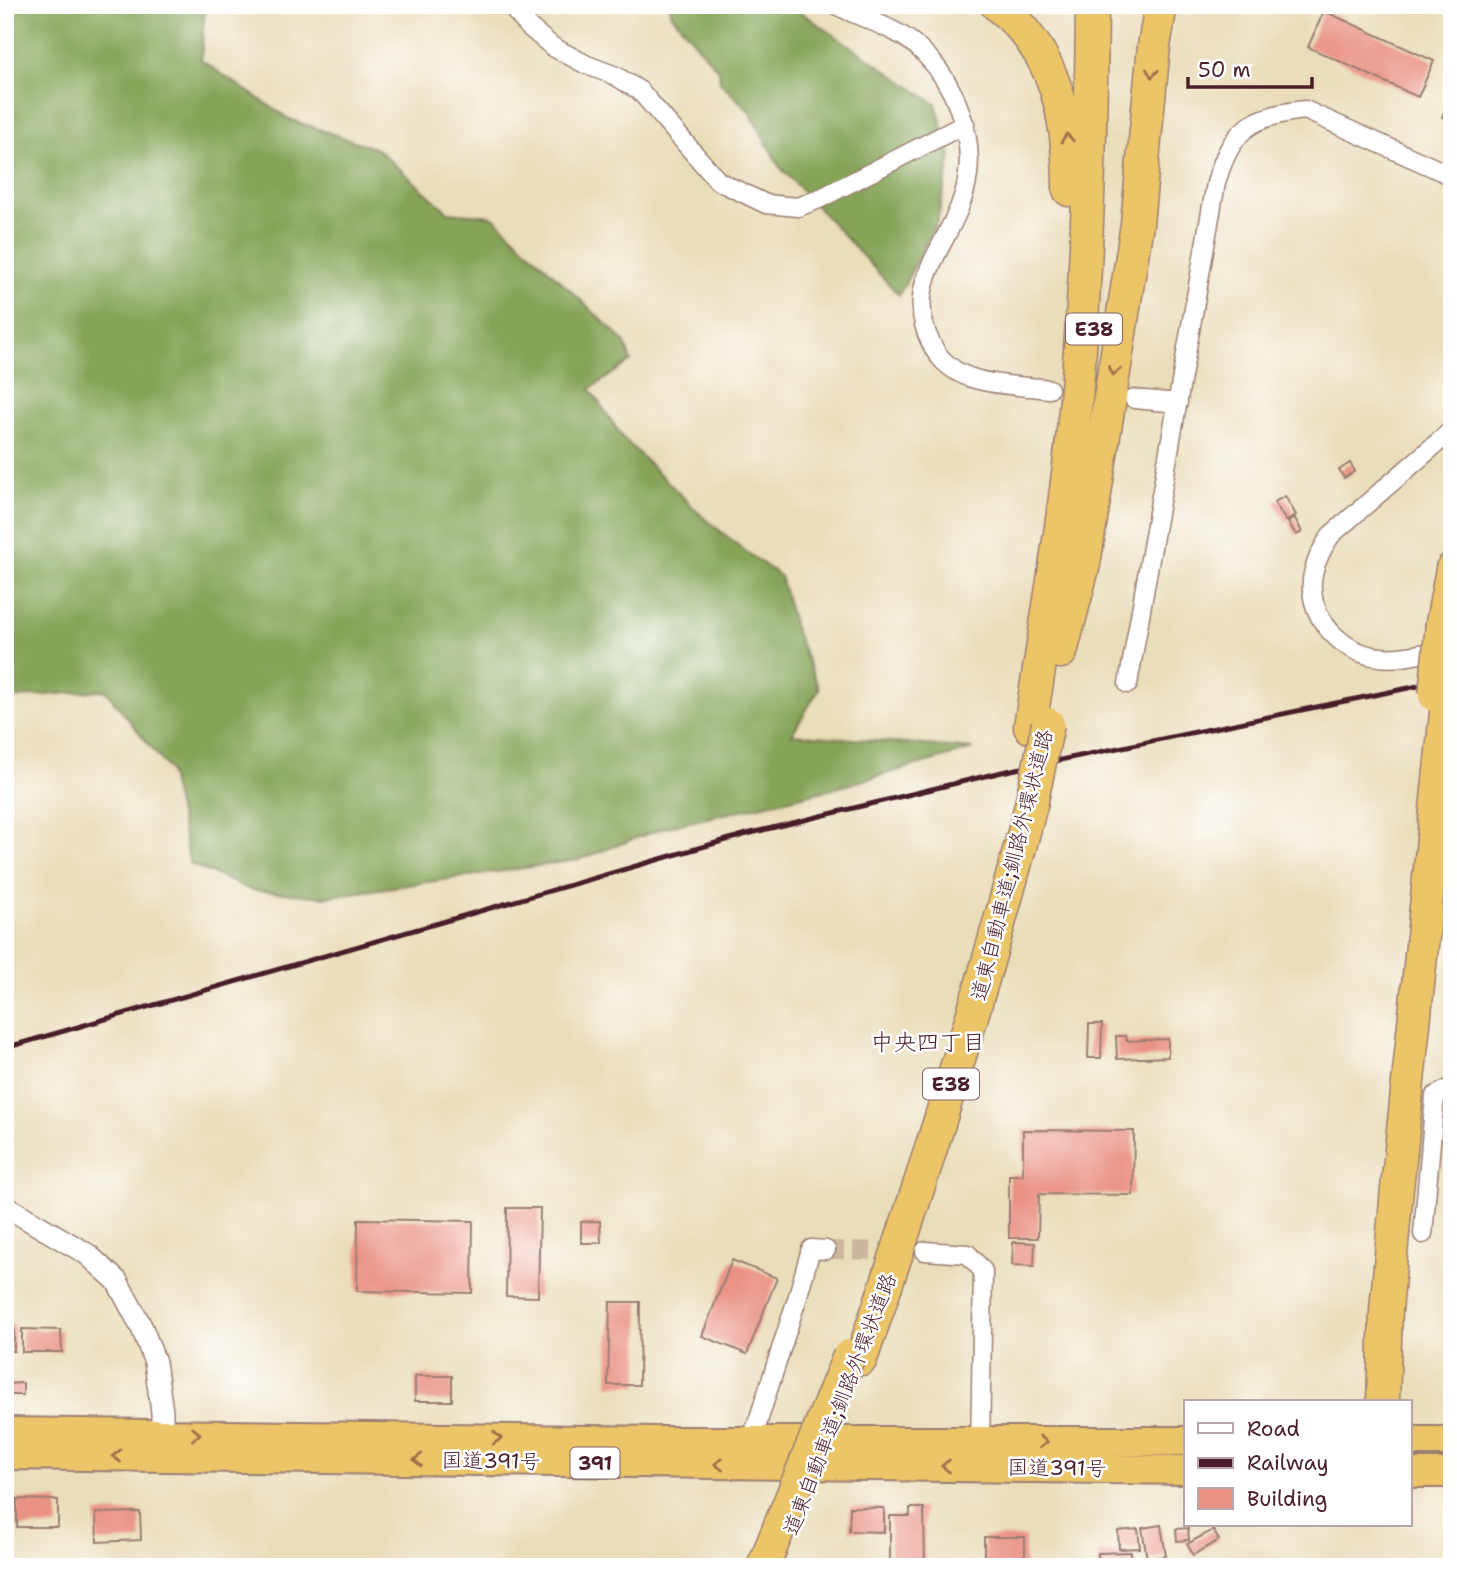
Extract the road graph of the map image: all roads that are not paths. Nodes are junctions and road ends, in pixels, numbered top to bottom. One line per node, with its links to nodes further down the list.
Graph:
1 (510, 5): 7 (street)
2 (836, 5): 7 (street)
3 (997, 5): 13 (highway, one-way to 3)
4 (1092, 5): 13 (highway, 道東自動車道;釧路外環状道路 / E38)
5 (1108, 5): 16 (highway, 道東自動車道;釧路外環状道路 / E38)
6 (1161, 5): 16 (highway, one-way to 16)
7 (965, 124): 9 (street)
8 (1452, 176): 11 (street)
9 (1049, 389)
10 (1134, 399): 11 (street)
11 (1178, 403): 17 (street)
12 (1452, 430): 15 (street)
13 (1066, 500): 19 (highway, 道東自動車道;釧路外環状道路 / E38)
14 (1452, 569): 15 (highway)
15 (1449, 640): 18 (highway)
16 (1061, 652): 19 (highway, 道東自動車道;釧路外環状道路 / E38)
17 (1128, 684)
18 (1442, 694): 26 (highway); 27 (highway)
19 (1039, 726): 25 (highway, 道東自動車道;釧路外環状道路 / E38, bridge)
20 (1452, 1087): 22 (street)
21 (5, 1206): 33 (street)
22 (1423, 1234)
23 (827, 1250): 29 (street)
24 (925, 1251): 35 (street)
25 (855, 1357): 39 (highway, 道東自動車道;釧路外環状道路 / E38, bridge); 40 (highway, 道東自動車道;釧路外環状道路 / E38)
26 (1369, 1400)
27 (1383, 1400)
28 (5, 1432): 33 (highway, 国道391号 / 391)
29 (752, 1440): 33 (highway, 国道391号 / 391, one-way to 29); 35 (highway, 国道391号 / 391)
30 (1184, 1441): 35 (highway, 国道391号 / 391, one-way to 30)
31 (1412, 1441): 32 (highway)
32 (1452, 1441)
33 (162, 1445): 34 (highway, 国道391号 / 391, one-way to 34); 35 (highway, 国道391号 / 391, one-way to 33)
34 (5, 1455)
35 (980, 1455): 36 (highway, 国道391号 / 391)
36 (1184, 1470)
37 (1412, 1473): 38 (highway)
38 (1452, 1473)
39 (763, 1567)
40 (777, 1567)

